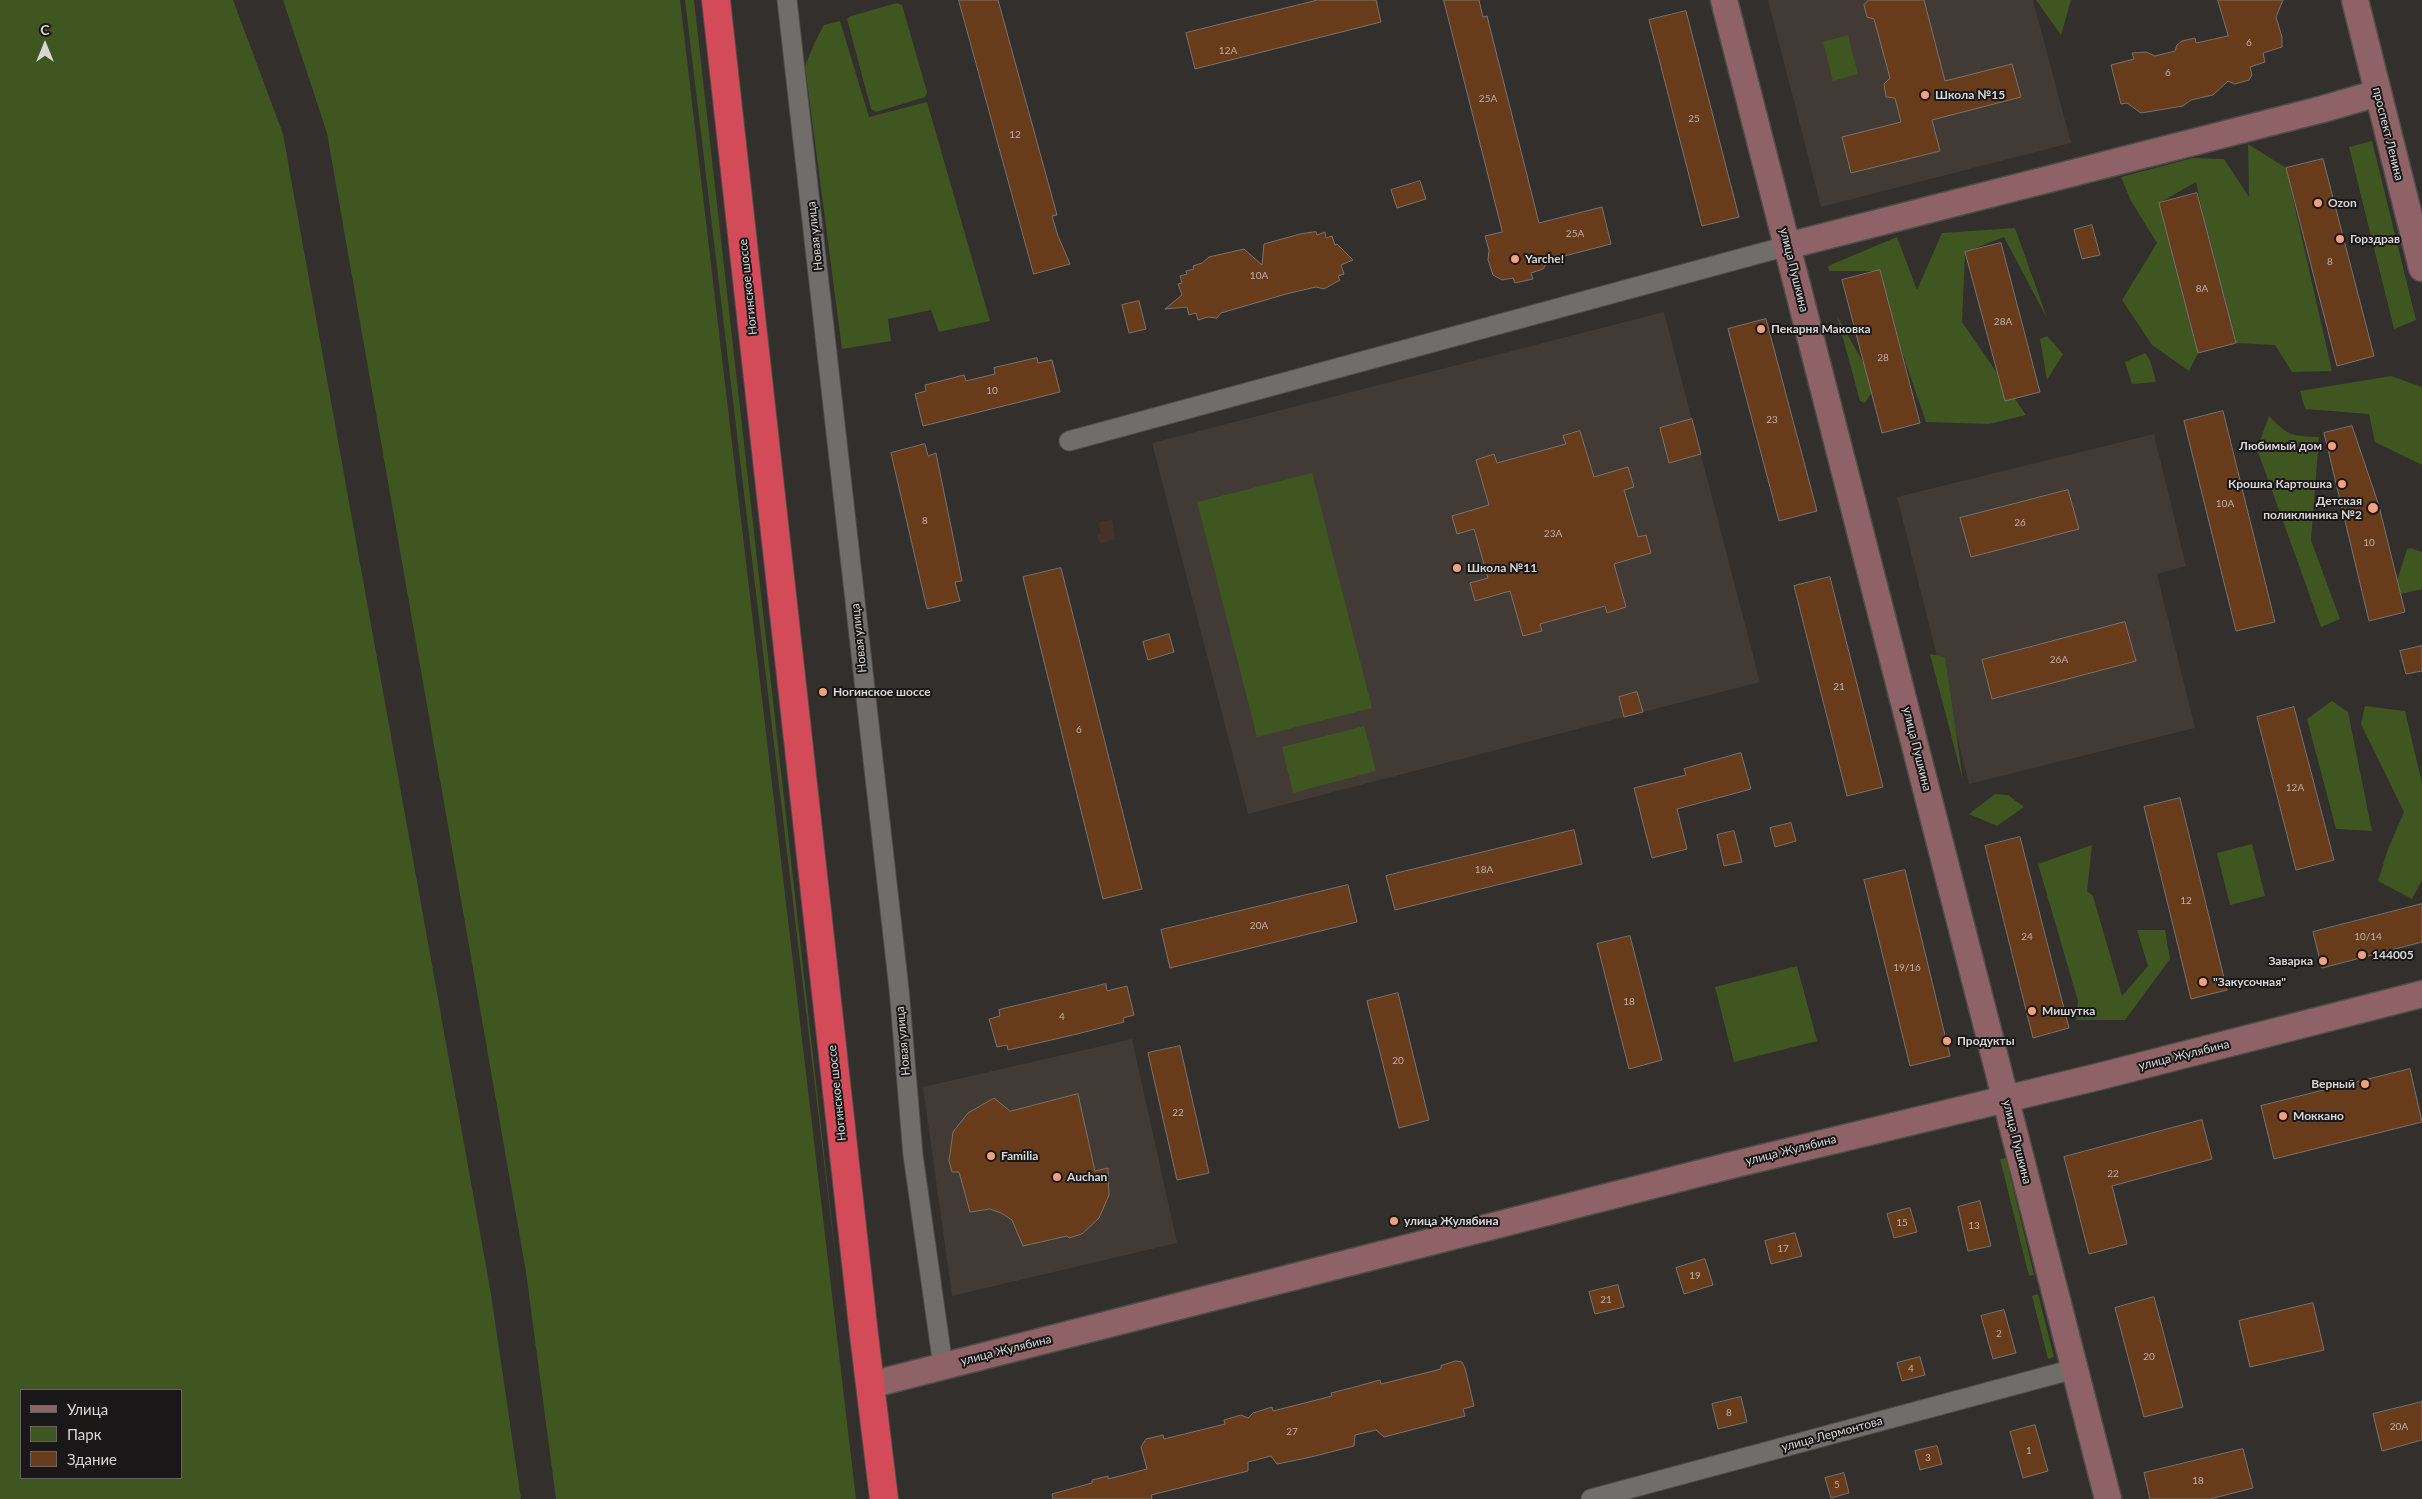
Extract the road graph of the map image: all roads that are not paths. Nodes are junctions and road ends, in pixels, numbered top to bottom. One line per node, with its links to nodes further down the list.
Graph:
1 (716, 0): 13 (highway, Ногинское шоссе)
2 (787, 0): 11 (street, Новая улица)
3 (1724, 0): 6 (main road, улица Пушкина)
4 (2354, 0): 5 (main road, проспект Ленина)
5 (2378, 93): 6 (main road); 7 (main road, проспект Ленина)
6 (1788, 246): 8 (street); 10 (main road, улица Пушкина)
7 (2422, 268)
8 (1069, 440)
9 (2422, 994): 10 (main road, улица Жулябина)
10 (2006, 1098): 11 (main road, улица Жулябина); 12 (main road, улица Пушкина)
11 (943, 1366): 13 (main road, улица Жулябина)
12 (2074, 1369): 15 (street, улица Лермонтова); 16 (main road, улица Пушкина)
13 (870, 1385): 14 (highway, Ногинское шоссе)
14 (884, 1499)
15 (1591, 1499)
16 (2108, 1499)

